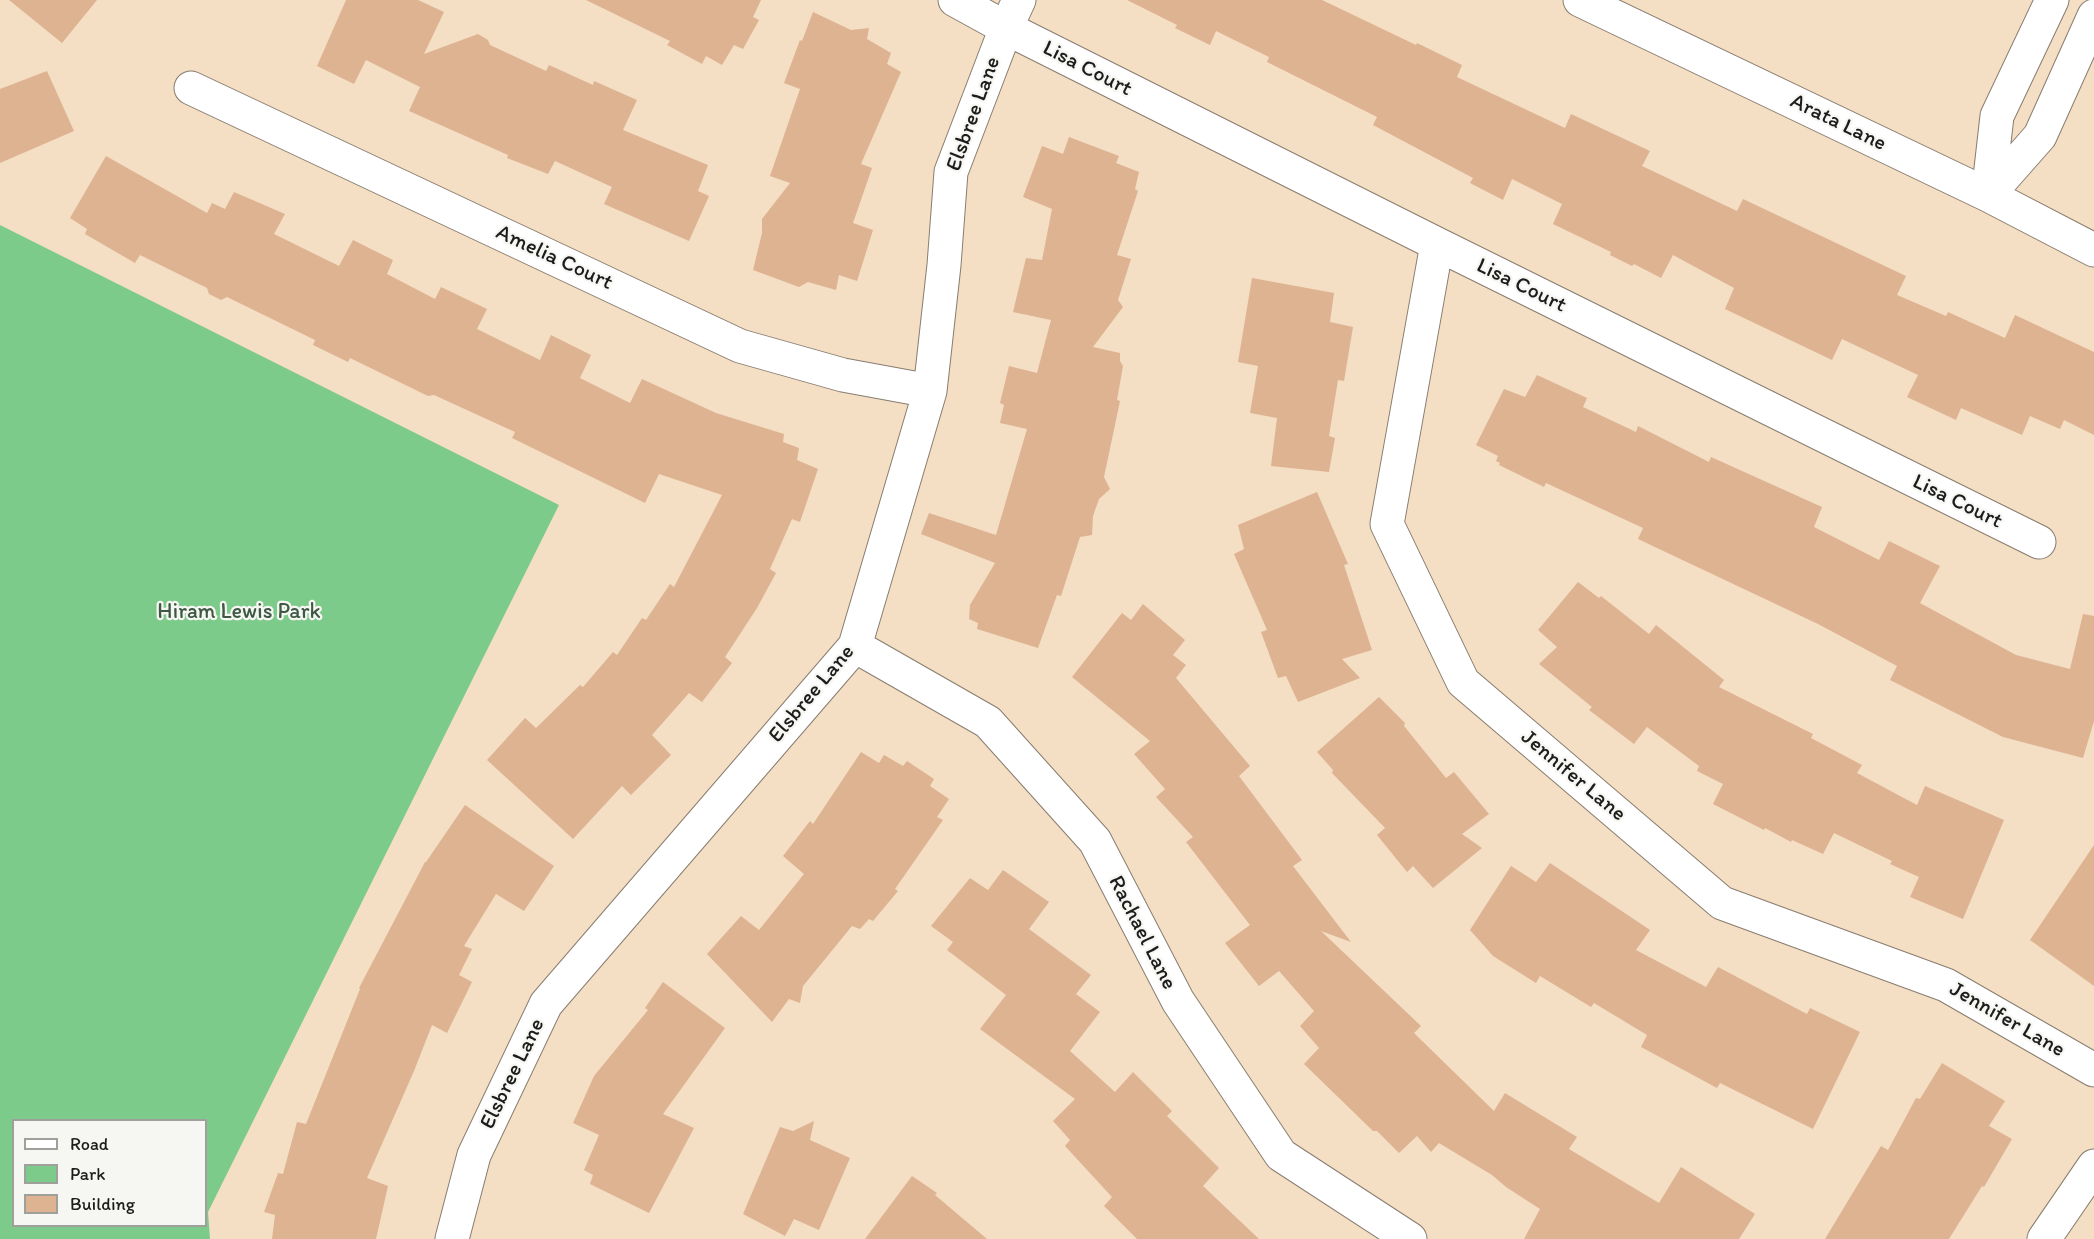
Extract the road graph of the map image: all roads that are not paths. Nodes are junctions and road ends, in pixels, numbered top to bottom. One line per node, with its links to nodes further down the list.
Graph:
1 (955, 0): 4 (street, Lisa Court)
2 (1580, 0): 7 (street, Arata Lane)
3 (2052, 0): 7 (street)
4 (1012, 14): 8 (street, Lisa Court); 10 (street, Elsbree Lane)
5 (2094, 16): 7 (street)
6 (191, 88): 10 (street, Amelia Court)
7 (1988, 195): 9 (street, Arata Lane)
8 (1437, 244): 11 (street, Lisa Court); 13 (street, Jennifer Lane)
9 (2094, 250)
10 (930, 391): 12 (street, Elsbree Lane)
11 (2038, 542)
12 (855, 646): 15 (street, Elsbree Lane); 16 (street, Rachael Lane)
13 (2094, 1070)
14 (2094, 1166): 17 (street)
15 (452, 1239)
16 (1410, 1239)
17 (2044, 1239)

